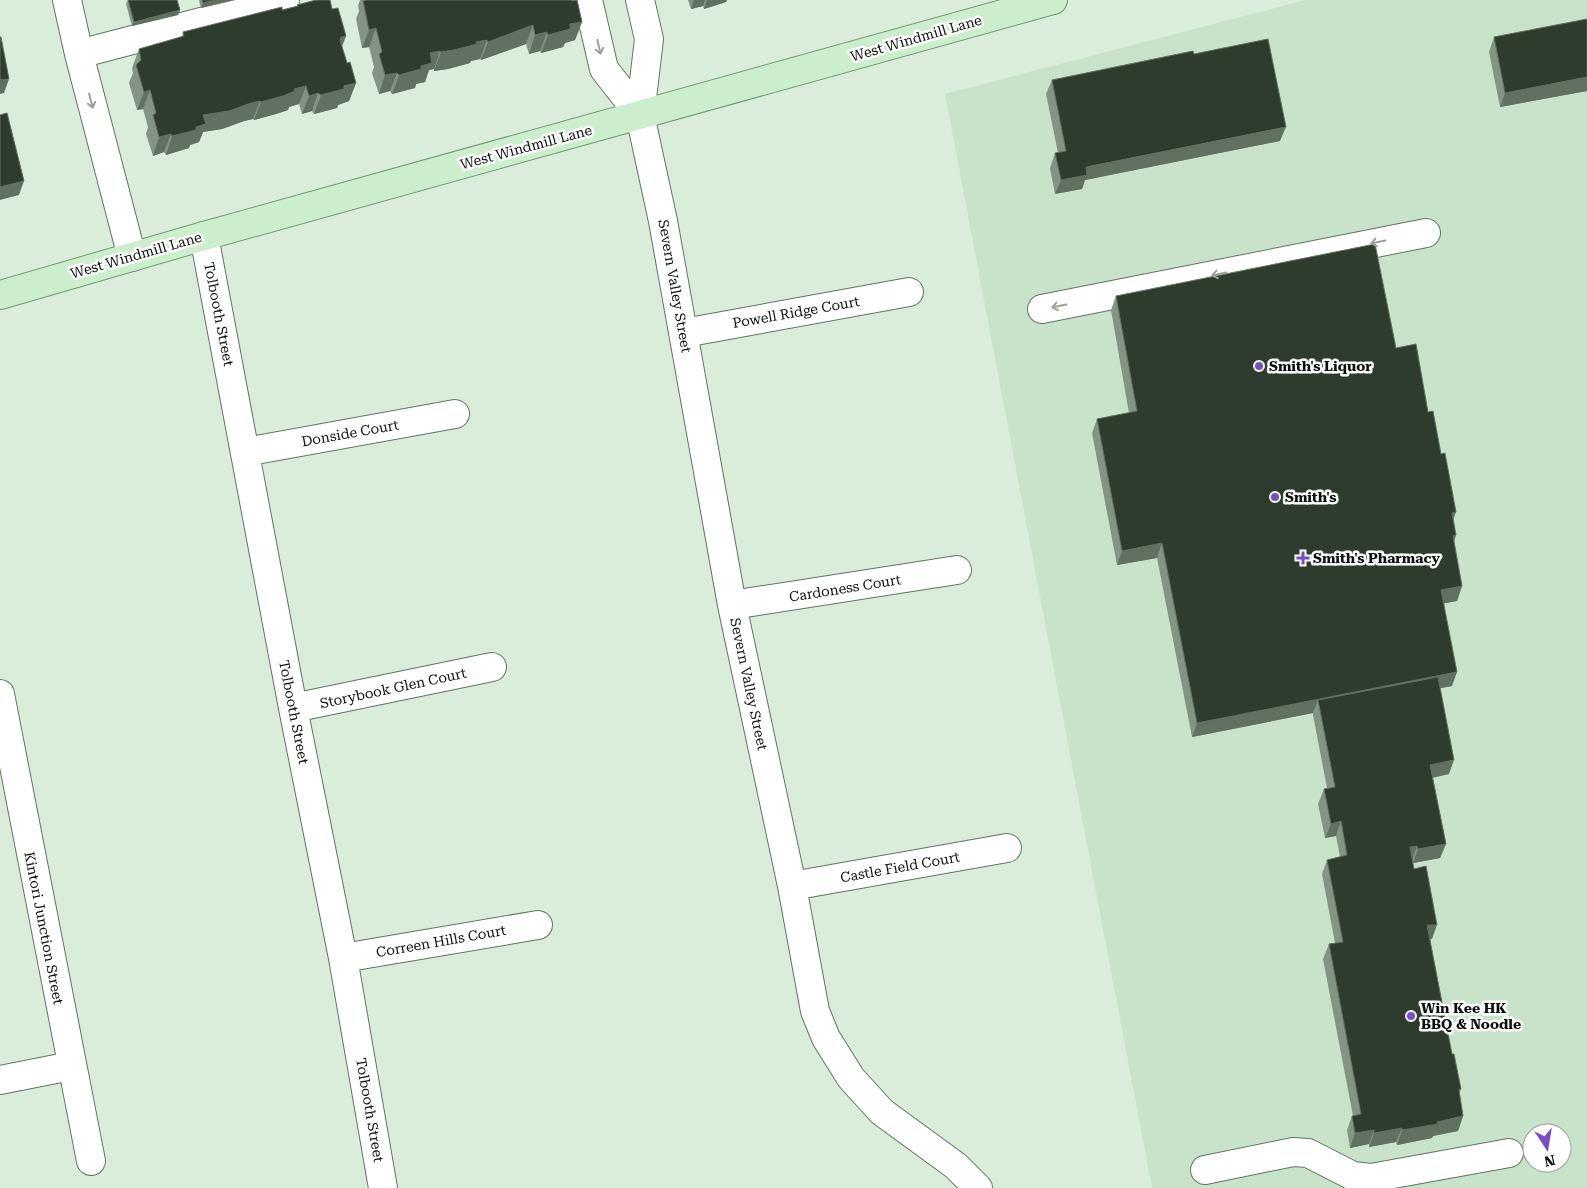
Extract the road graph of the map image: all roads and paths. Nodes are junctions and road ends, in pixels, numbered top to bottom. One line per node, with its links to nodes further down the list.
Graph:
1 (67, 0): 6 (street)
2 (285, 0): 6 (street)
3 (588, 0): 7 (street, one-way to 7)
4 (640, 0): 7 (street)
5 (1052, 0): 7 (main road, West Windmill Lane)
6 (79, 54): 10 (street, one-way to 10)
7 (640, 115): 9 (main road, West Windmill Lane); 14 (street, Severn Valley Street)
8 (1426, 233): 13 (street, one-way to 13)
9 (204, 236): 10 (main road, West Windmill Lane); 16 (street, Tolbooth Street)
10 (132, 257): 12 (main road, West Windmill Lane)
11 (909, 292): 14 (street, Powell Ridge Court)
12 (0, 294)
13 (1042, 309)
14 (684, 333): 18 (street, Severn Valley Street)
15 (455, 414): 16 (street, Donside Court)
16 (245, 452): 21 (street, Tolbooth Street)
17 (958, 570): 18 (street, Cardoness Court)
18 (732, 605): 24 (street, Severn Valley Street)
19 (492, 667): 21 (street, Storybook Glen Court)
20 (0, 694): 22 (street, Kintori Junction Street)
21 (293, 708): 26 (street, Tolbooth Street)
22 (11, 815): 27 (street, Kintori Junction Street)
23 (1007, 848): 24 (street, Castle Field Court)
24 (792, 886): 33 (street, Severn Valley Street)
25 (538, 925): 26 (street, Correen Hills Court)
26 (343, 958): 32 (street, Tolbooth Street)
27 (71, 1066): 28 (street); 30 (street, Kintori Junction Street)
28 (0, 1080)
29 (1509, 1153): 31 (street)
30 (91, 1160)
31 (1205, 1170)
32 (383, 1188)
33 (978, 1188)

